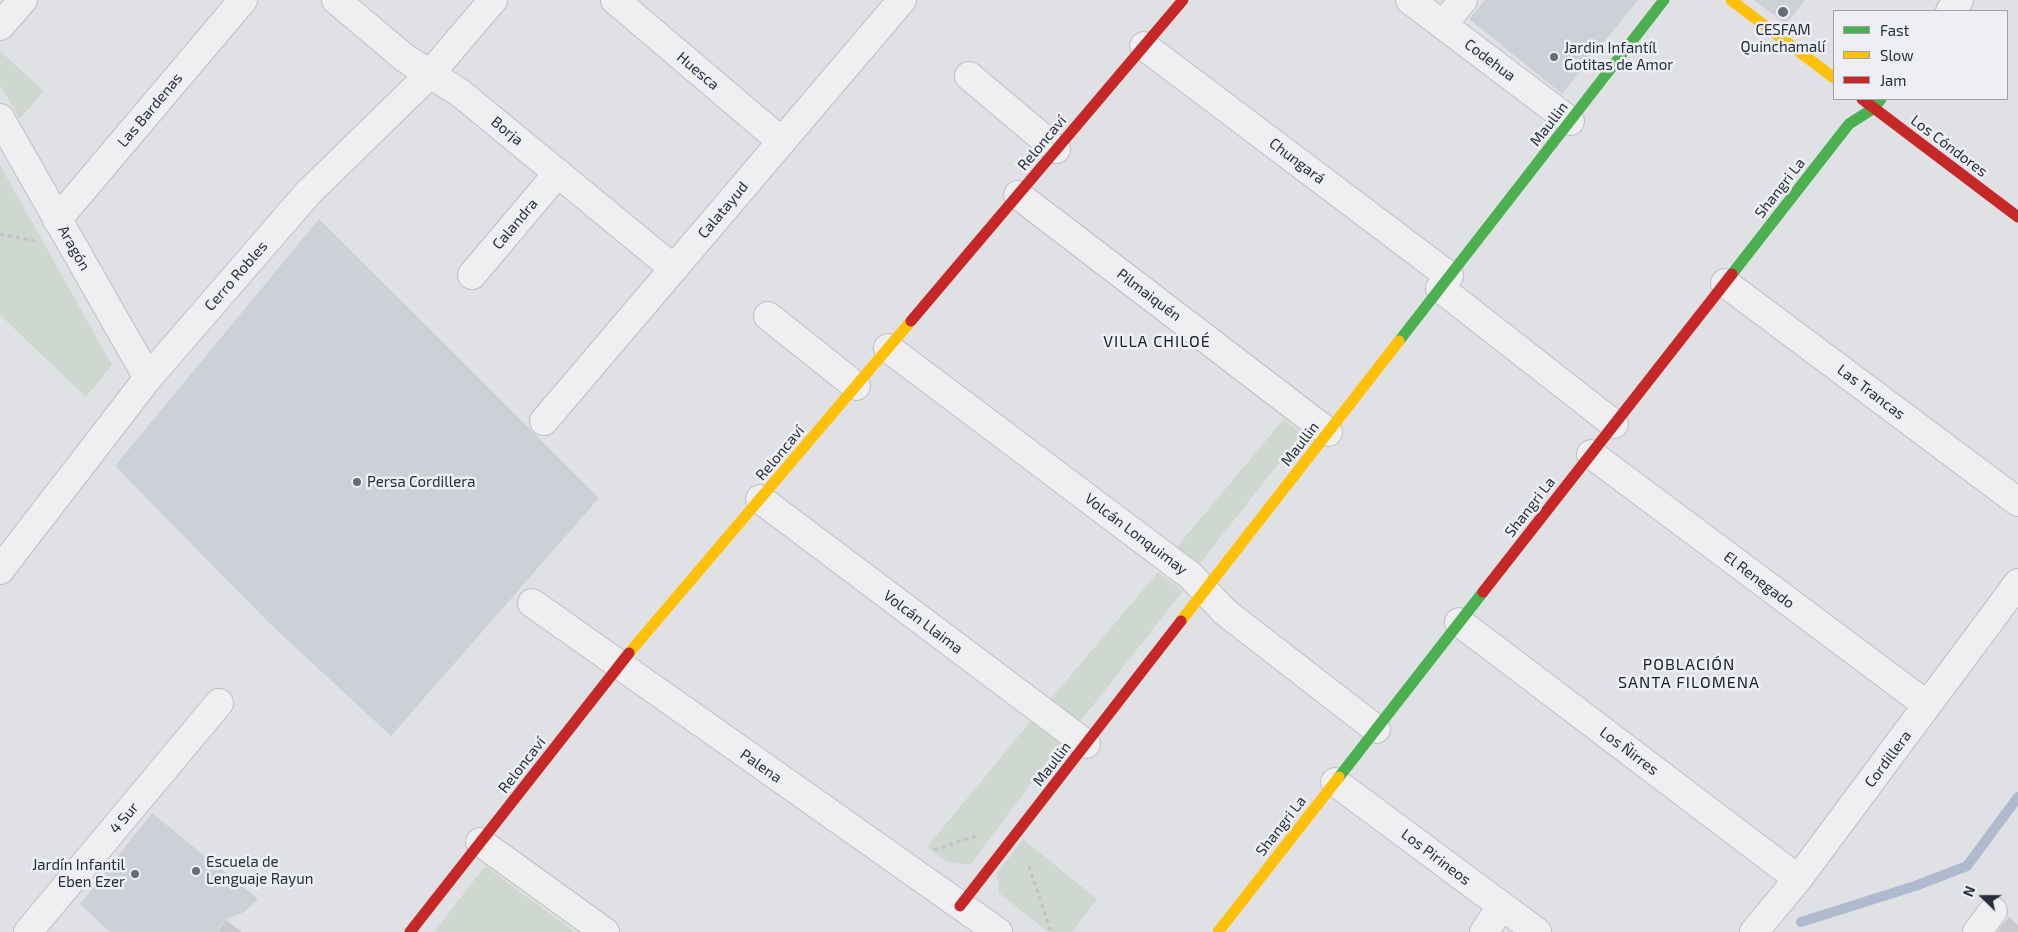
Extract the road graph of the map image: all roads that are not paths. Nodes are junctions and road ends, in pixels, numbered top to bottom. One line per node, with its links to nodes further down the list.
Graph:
1 (23, 0): 15 (street)
2 (243, 0): 28 (street, Las Bardenas)
3 (336, 0): 17 (street, Borja)
4 (493, 0): 17 (street, Cerro Robles)
5 (614, 0): 23 (street, Huesca)
6 (1183, 0): 16 (street, Reloncaví)
7 (1410, 0): 14 (street, Codehua)
8 (1463, 0): 14 (street)
9 (1664, 0): 22 (street, Maullin)
10 (1731, 0): 19 (street)
11 (1959, 0): 13 (street)
12 (889, 4): 23 (street, Calatayud)
13 (1951, 10)
14 (1443, 25): 22 (street, Codehua)
15 (0, 26)
16 (1144, 46): 24 (street, Reloncaví); 31 (street, Chungará)
17 (430, 74): 25 (street, Borja); 35 (street, Cerro Robles)
18 (969, 76): 24 (street)
19 (1833, 77)
20 (1878, 103): 27 (street, Los Cóndores); 32 (street, Shangri La)
21 (0, 118): 28 (street, Aragón)
22 (1570, 121): 31 (street, Maullin)
23 (781, 141): 29 (street, Calatayud)
24 (1056, 150): 26 (street, Reloncaví)
25 (558, 173): 29 (street, Borja); 30 (street, Calandra)
26 (1018, 195): 34 (street, Reloncaví); 39 (street, Pilmaiquén)
27 (2018, 217)
28 (57, 220): 35 (street, Aragón)
29 (673, 268): 37 (street, Calatayud)
30 (472, 276)
31 (1445, 282): 38 (street, Chungará); 39 (street, Maullin)
32 (1725, 283): 38 (street, Shangri La); 42 (street, Las Trancas)
33 (768, 316): 36 (street)
34 (888, 348): 36 (street, Reloncaví); 45 (street, Volcán Lonquimay)
35 (148, 378): 43 (street, Cerro Robles)
36 (856, 386): 41 (street, Reloncaví)
37 (544, 420)
38 (1614, 424): 40 (street, Shangri La)
39 (1328, 432): 45 (street, Maullin)
40 (1591, 454): 47 (street, Shangri La); 50 (street, El Renegado)
41 (760, 499): 48 (street, Reloncaví); 52 (street, Volcán Llaima)
42 (2018, 502)
43 (0, 570)
44 (2018, 583): 50 (street, Cordillera)
45 (1205, 591): 51 (street, Volcán Lonquimay); 52 (street, Maullin)
46 (532, 603): 48 (street, Palena)
47 (1459, 622): 51 (street, Shangri La); 55 (street, Los Ñirres)
48 (619, 665): 54 (street, Reloncaví); 56 (street, Palena)
49 (219, 703): 59 (street, 4 Sur)
50 (1927, 705): 55 (street, Cordillera)
51 (1376, 729): 53 (street, Shangri La)
52 (1086, 744): 56 (street, Maullin)
53 (1335, 782): 57 (street, Los Pirineos); 62 (street, Shangri La)
54 (480, 842): 60 (street, Reloncaví); 61 (street)
55 (1798, 879): 65 (street, Cordillera)
56 (960, 906): 58 (street, Palena)
57 (1502, 906): 63 (street); 64 (street, Los Pirineos)
58 (994, 930)
59 (28, 932)
60 (410, 932)
61 (605, 932)
62 (1218, 932)
63 (1484, 932)
64 (1538, 932)
65 (1754, 932)

